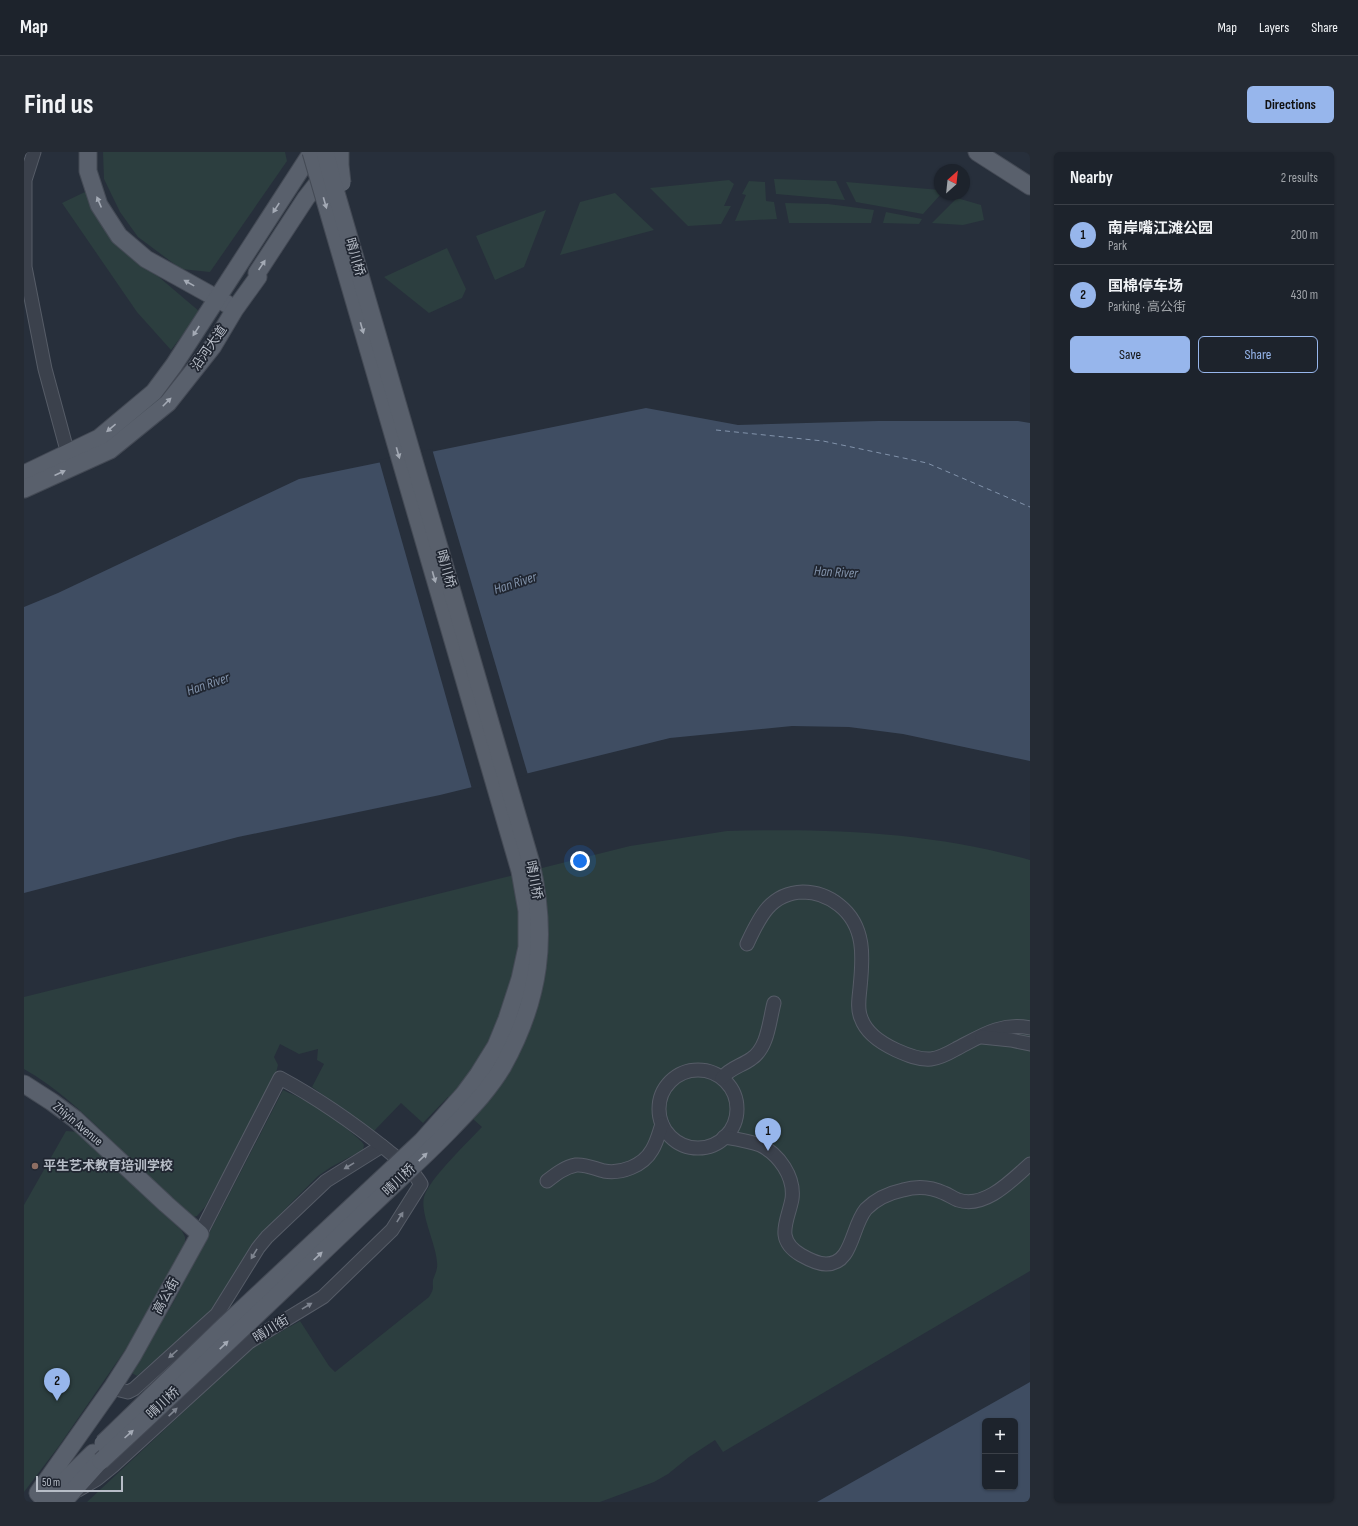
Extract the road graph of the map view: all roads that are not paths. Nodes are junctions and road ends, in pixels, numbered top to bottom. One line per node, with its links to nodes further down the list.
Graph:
1 (34, 152): 12 (street)
2 (88, 152): 10 (main road, one-way to 2)
3 (297, 152): 8 (main road)
4 (977, 152): 9 (main road)
5 (1000, 152): 7 (main road)
6 (325, 154): 8 (main road, 沿河大道); 11 (main road, 沿河大道, one-way to 6); 30 (main road, 晴川桥, one-way to 30, bridge); 30 (main road, 晴川桥, one-way to 6, bridge)
7 (1030, 174)
8 (293, 181): 10 (main road, 沿河大道, one-way to 10)
9 (1030, 186)
10 (218, 299): 11 (main road); 12 (main road, 沿河大道, one-way to 12)
11 (235, 309): 14 (main road, 沿河大道, one-way to 11)
12 (68, 454): 13 (main road, 沿河大道)
13 (24, 474)
14 (24, 489)
15 (747, 944): 18 (street)
16 (774, 1003): 21 (street)
17 (1027, 1028): 18 (street); 19 (street)
18 (981, 1037): 19 (street)
19 (1026, 1043)
20 (280, 1078): 25 (street, 晴川街); 28 (street, 高公街)
21 (722, 1078): 23 (street); 24 (street)
22 (24, 1084): 28 (main road, Zhiyin Avenue)
23 (662, 1124): 24 (street); 27 (street)
24 (724, 1137): 26 (street)
25 (382, 1146): 29 (street, one-way to 29); 31 (street, 晴川街, one-way to 25)
26 (1030, 1164)
27 (547, 1181)
28 (200, 1234): 29 (main road, 高公街)
29 (112, 1388): 31 (main road, 高公街)
30 (97, 1457): 31 (main road)
31 (55, 1501)

